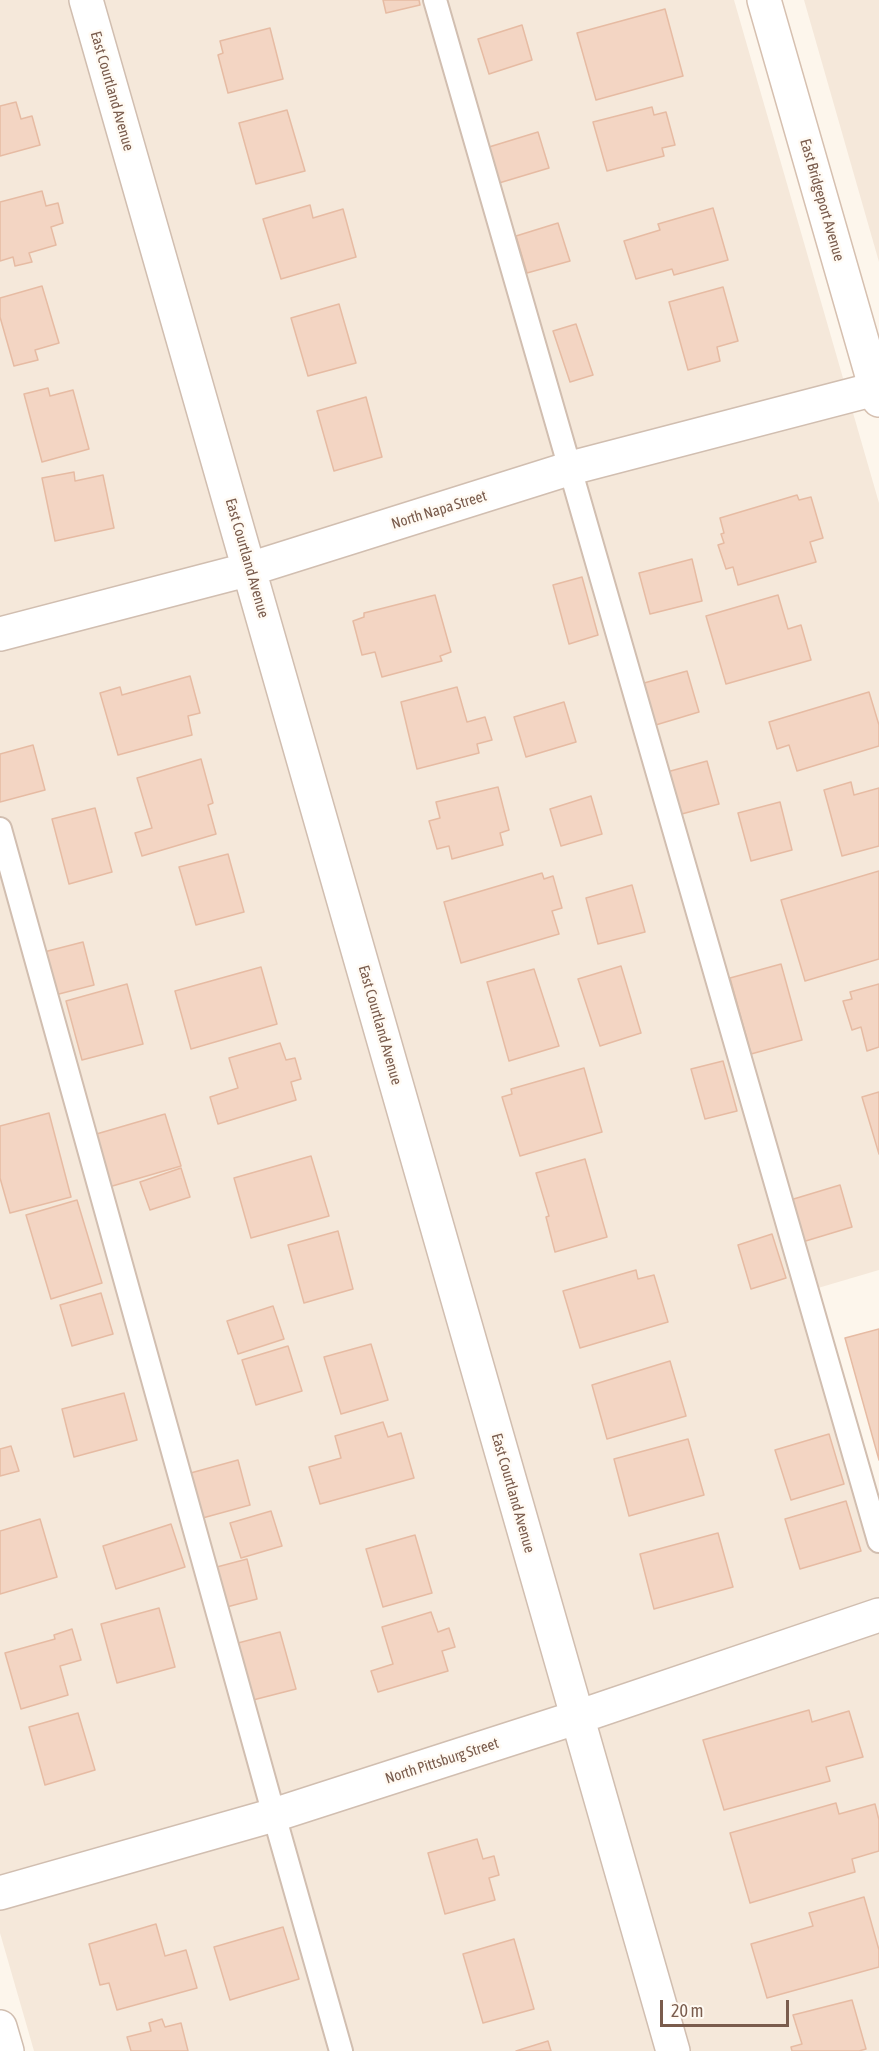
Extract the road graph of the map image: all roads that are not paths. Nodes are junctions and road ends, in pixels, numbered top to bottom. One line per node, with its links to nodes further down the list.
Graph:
1 (86, 0): 6 (street, East Courtland Avenue)
2 (435, 0): 5 (lane)
3 (764, 0): 4 (street, East Bridgeport Avenue)
4 (878, 392): 5 (street, North Napa Street)
5 (571, 468): 6 (street, North Napa Street); 9 (lane)
6 (250, 569): 7 (street, North Napa Street); 11 (street, East Courtland Avenue)
7 (0, 634)
8 (0, 829): 12 (lane)
9 (879, 1542)
10 (879, 1615): 11 (street, North Pittsburg Street)
11 (578, 1718): 12 (street, North Pittsburg Street); 17 (street, East Courtland Avenue)
12 (274, 1815): 13 (street, North Pittsburg Street); 16 (lane)
13 (0, 1893)
14 (0, 2027): 15 (street)
15 (7, 2051)
16 (341, 2051)
17 (674, 2051)

